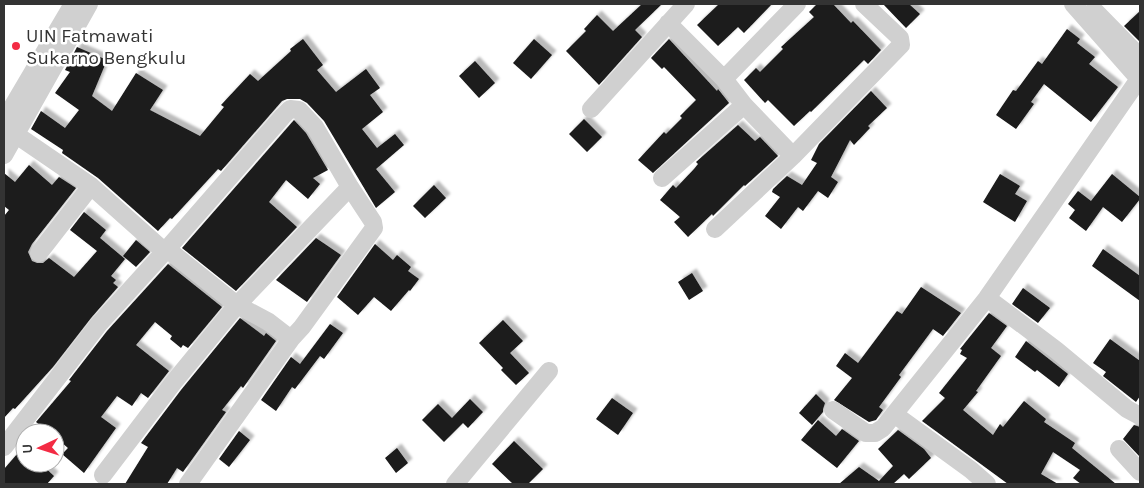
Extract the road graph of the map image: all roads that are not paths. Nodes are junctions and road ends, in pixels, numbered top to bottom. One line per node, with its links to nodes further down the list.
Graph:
1 (73, 4): 14 (street)
2 (89, 4): 14 (street)
3 (686, 4): 8 (street)
4 (797, 4): 10 (street)
5 (864, 4): 16 (street)
6 (1073, 4): 11 (street)
7 (1089, 4): 9 (street)
8 (668, 23): 10 (street); 13 (street)
9 (1140, 57)
10 (724, 78): 12 (street)
11 (1140, 80): 23 (street)
12 (744, 104): 16 (street); 17 (street)
13 (590, 110)
14 (8, 128): 15 (street); 18 (street)
15 (4, 155)
16 (793, 156): 20 (street)
17 (662, 178)
18 (91, 186): 21 (street); 22 (street)
19 (350, 187): 21 (street); 24 (street); 25 (street)
20 (715, 229)
21 (166, 250): 24 (street); 30 (street)
22 (38, 253)
23 (987, 298): 28 (street); 29 (street)
24 (237, 306): 25 (street); 33 (street)
25 (290, 338): 34 (street)
26 (550, 371): 35 (street)
27 (833, 410): 28 (street)
28 (894, 414): 36 (street)
29 (1140, 416)
30 (4, 447)
31 (1119, 448): 32 (street)
32 (1140, 472)
33 (103, 475)
34 (188, 484)
35 (454, 484)
36 (986, 484)

